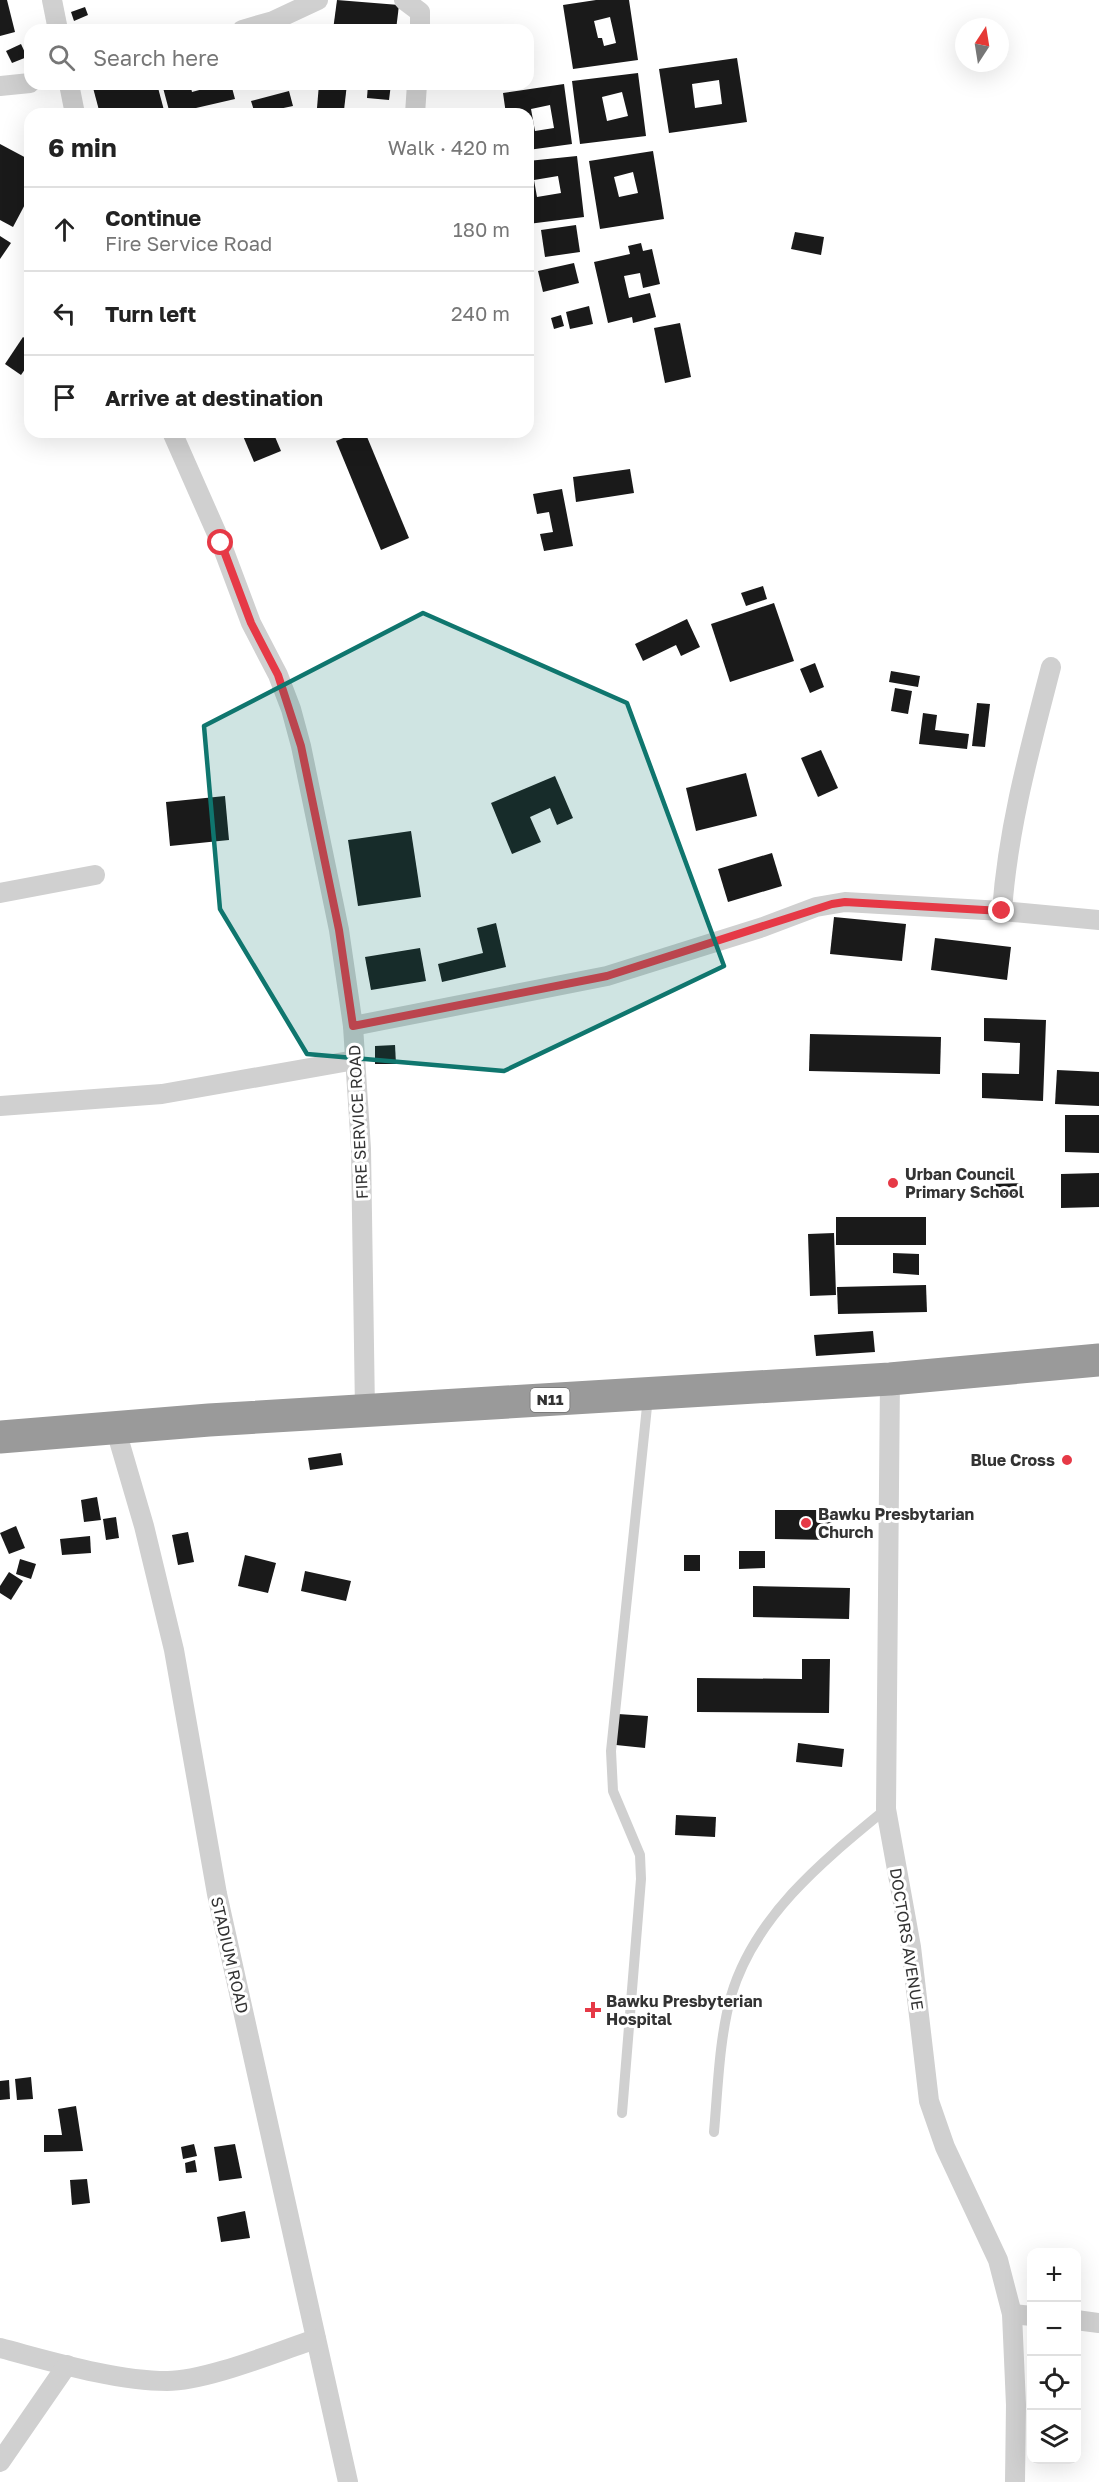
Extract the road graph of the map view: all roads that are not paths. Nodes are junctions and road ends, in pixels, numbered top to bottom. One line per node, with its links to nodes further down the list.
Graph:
1 (52, 0): 4 (street)
2 (318, 0): 5 (street)
3 (404, 0): 6 (street)
4 (57, 24)
5 (263, 24)
6 (420, 24)
7 (24, 84): 8 (street)
8 (0, 87)
9 (70, 90): 11 (street)
10 (417, 90): 12 (street)
11 (74, 108)
12 (415, 108)
13 (175, 438): 19 (street, FIRE SERVICE ROAD)
14 (1051, 667): 17 (street)
15 (95, 875): 16 (street)
16 (0, 893)
17 (1002, 911): 18 (street); 19 (street)
18 (1099, 920)
19 (353, 1026): 20 (street, FIRE SERVICE ROAD)
20 (355, 1060): 21 (street); 25 (street, FIRE SERVICE ROAD)
21 (0, 1106)
22 (1099, 1360): 23 (highway, N11)
23 (890, 1379): 24 (highway, N11); 28 (street, DOCTORS AVENUE)
24 (649, 1394): 25 (highway, N11); 29 (lane)
25 (365, 1411): 26 (highway, N11)
26 (115, 1427): 27 (highway, N11); 35 (street, STADIUM ROAD)
27 (0, 1437)
28 (886, 1809): 30 (lane); 31 (street, DOCTORS AVENUE)
29 (622, 2113)
30 (714, 2132)
31 (1011, 2314): 32 (street); 40 (street, DOCTORS AVENUE)
32 (1027, 2316)
33 (1081, 2321): 34 (street)
34 (1099, 2323)
35 (316, 2339): 37 (street); 39 (street, STADIUM ROAD)
36 (0, 2348): 37 (street)
37 (67, 2365): 38 (street)
38 (0, 2462)
39 (348, 2482)
40 (1015, 2482)

